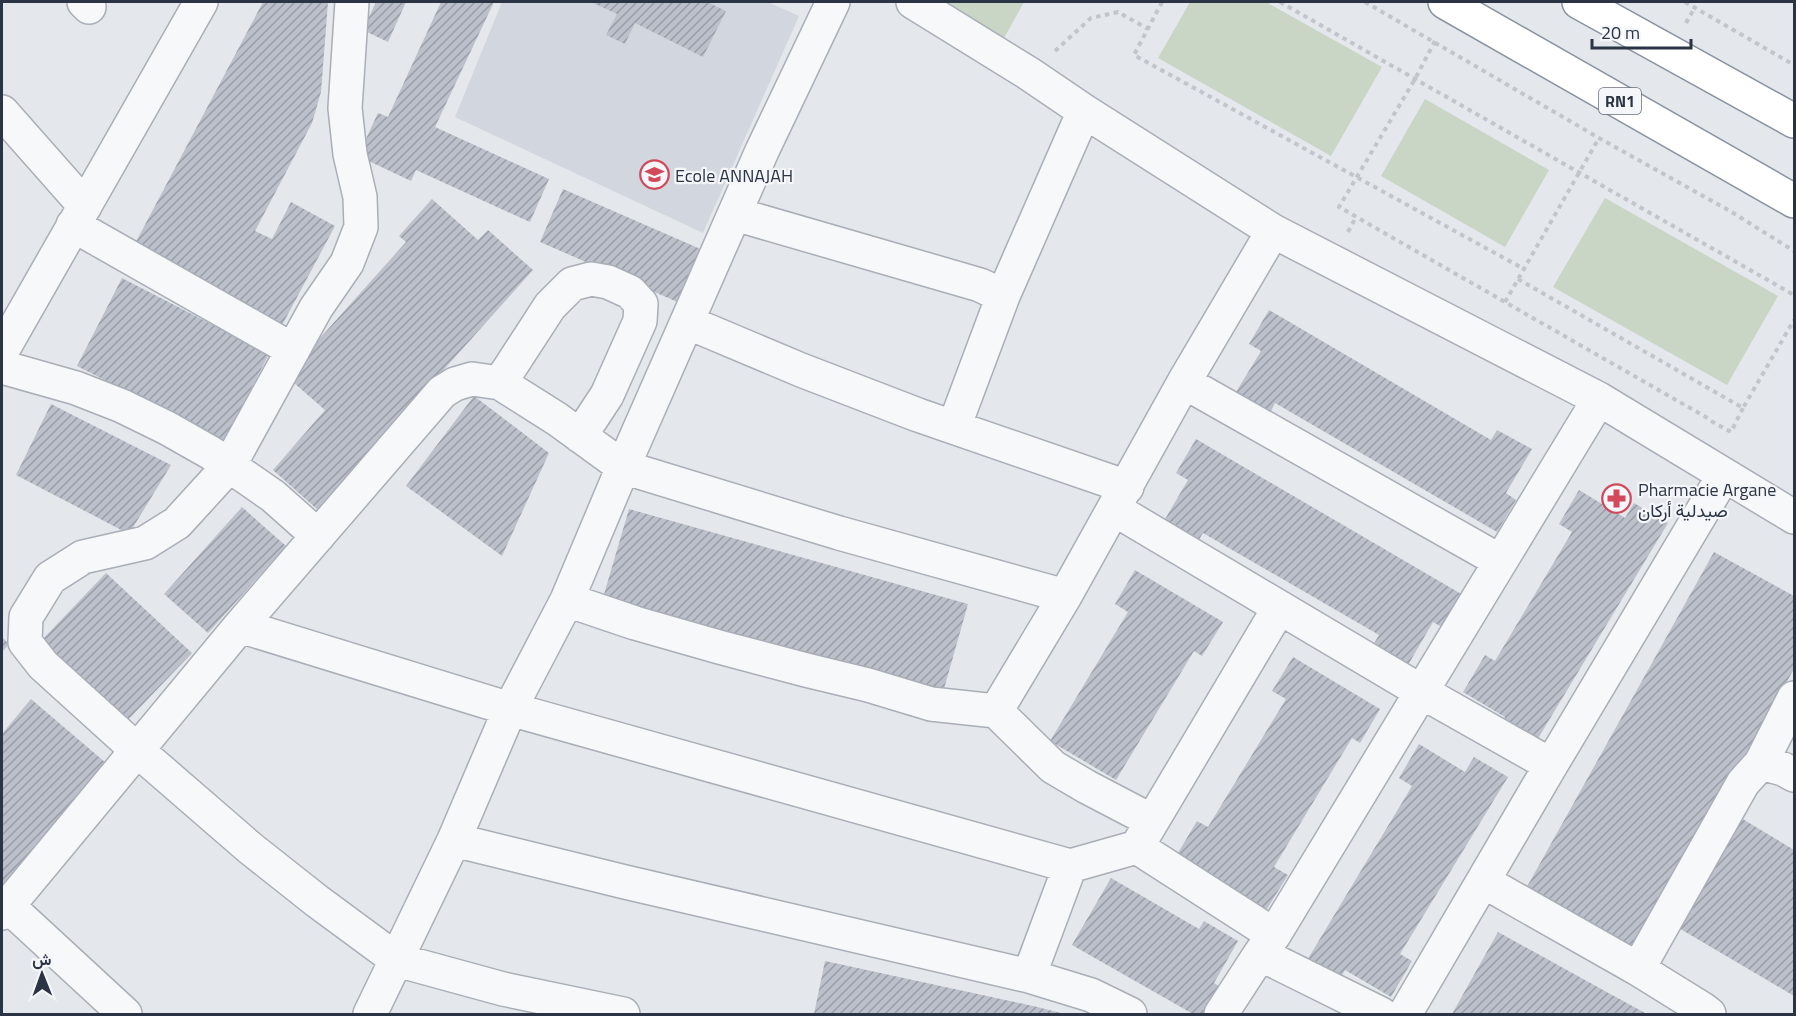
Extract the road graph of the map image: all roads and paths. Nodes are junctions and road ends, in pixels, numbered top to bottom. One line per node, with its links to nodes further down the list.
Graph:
1 (201, 2): 24 (street)
2 (352, 2): 34 (street)
3 (832, 2): 23 (street)
4 (913, 2): 14 (street)
5 (1162, 2): 11 (path)
6 (1280, 2): 15 (path)
7 (1365, 2): 12 (path)
8 (1445, 2): 22 (highway, RN1)
9 (1579, 2): 18 (highway)
10 (1685, 2): 13 (path)
11 (1148, 29): 14 (path); 21 (path)
12 (1435, 41): 15 (path); 19 (path)
13 (1794, 65)
14 (1028, 73): 16 (street)
15 (1415, 78): 20 (path); 21 (path)
16 (1084, 111): 25 (street); 30 (street)
17 (2, 112): 24 (street)
18 (1794, 121)
19 (1599, 138): 20 (path); 26 (path)
20 (1580, 172): 27 (path); 29 (path)
21 (1357, 177): 27 (path); 31 (path)
22 (1794, 201)
23 (735, 214): 30 (street); 33 (street)
24 (79, 215): 34 (street); 35 (street)
25 (1273, 231): 37 (street); 39 (street)
26 (1794, 251)
27 (1524, 269): 28 (path)
28 (1518, 279): 31 (path); 32 (path)
29 (1794, 295)
30 (1003, 296): 41 (street)
31 (1504, 302): 40 (path)
32 (1794, 320)
33 (687, 322): 41 (street); 44 (street)
34 (293, 350): 43 (street)
35 (2, 351)
36 (2, 367): 43 (street)
37 (1184, 382): 46 (street); 49 (street)
38 (500, 383): 42 (street); 42 (street); 48 (street)
39 (1599, 399): 45 (street); 49 (street)
40 (1711, 420)
41 (954, 427): 46 (street)
42 (580, 436): 44 (street)
43 (229, 466): 48 (street); 58 (street)
44 (623, 467): 50 (street); 51 (street)
45 (1724, 475): 47 (street); 60 (street)
46 (1120, 498): 50 (street); 52 (street)
47 (1794, 517)
48 (318, 536): 53 (street)
49 (1500, 561): 54 (street)
50 (1065, 596): 57 (street)
51 (567, 600): 56 (street); 57 (street)
52 (1279, 608): 54 (street); 62 (street)
53 (240, 626): 56 (street); 58 (street)
54 (1422, 692): 60 (street); 67 (street)
55 (1794, 698): 59 (street)
56 (510, 710): 63 (street); 64 (street)
57 (996, 711): 62 (street)
58 (138, 751): 66 (street); 68 (street)
59 (1761, 764): 61 (street); 69 (street)
60 (1551, 765): 65 (street)
61 (1794, 775)
62 (1144, 834): 64 (street); 67 (street)
63 (454, 840): 68 (street); 70 (street)
64 (1070, 866): 70 (street)
65 (1483, 881): 69 (street); 77 (street)
66 (5, 909): 71 (street)
67 (1267, 945): 75 (street); 76 (street)
68 (398, 960): 72 (street); 73 (street)
69 (1638, 969): 78 (street)
70 (1029, 976): 74 (street)
71 (125, 1014)
72 (370, 1014)
73 (623, 1014)
74 (1130, 1014)
75 (1221, 1014)
76 (1382, 1014)
77 (1405, 1014)
78 (1708, 1014)

